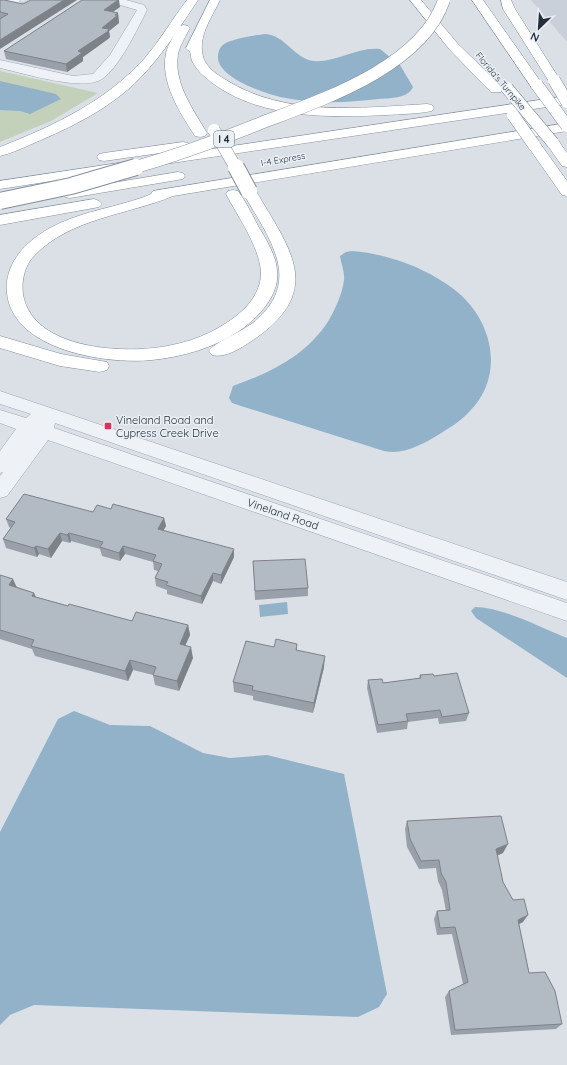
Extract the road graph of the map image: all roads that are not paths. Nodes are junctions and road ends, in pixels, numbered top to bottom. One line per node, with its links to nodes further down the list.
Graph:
1 (15, 0): 2 (street)
2 (37, 0)
3 (114, 0): 15 (street)
4 (193, 0): 24 (highway)
5 (198, 0): 33 (highway)
6 (215, 0): 13 (highway)
7 (415, 0): 17 (highway)
8 (434, 0): 12 (highway); 34 (highway)
9 (444, 0): 35 (highway, bridge)
10 (477, 0): 23 (highway, bridge)
11 (506, 0): 19 (highway, bridge)
12 (448, 18)
13 (197, 35): 16 (highway); 20 (highway)
14 (482, 59): 17 (highway, Florida's Turnpike)
15 (0, 64)
16 (188, 68)
17 (501, 88): 25 (highway, Florida's Turnpike, bridge); 32 (highway, bridge)
18 (567, 88): 20 (highway, I 4)
19 (567, 101): 30 (highway, I-4 Express)
20 (448, 106): 28 (highway, I 4)
21 (567, 115): 22 (highway)
22 (492, 126)
23 (567, 126): 31 (highway)
24 (0, 152)
25 (567, 163)
26 (252, 164): 27 (highway, I-4 Express)
27 (222, 169)
28 (0, 173)
29 (191, 174): 36 (highway)
30 (0, 185)
31 (172, 191): 33 (highway); 37 (highway)
32 (567, 192)
33 (241, 193): 38 (highway)
34 (0, 194)
35 (0, 201)
36 (0, 206)
37 (0, 220)
38 (0, 342)
39 (0, 397): 41 (street, Vineland Road)
40 (0, 416): 41 (street, Vineland Road)
41 (39, 423): 42 (street); 43 (street); 44 (street, Vineland Road); 45 (street, Vineland Road)
42 (0, 466)
43 (0, 492)
44 (287, 495): 45 (street); 46 (street, Vineland Road)
45 (276, 512): 46 (street, Vineland Road)
46 (375, 536): 47 (street, Vineland Road); 48 (street, Vineland Road)
47 (567, 591)
48 (567, 612)

